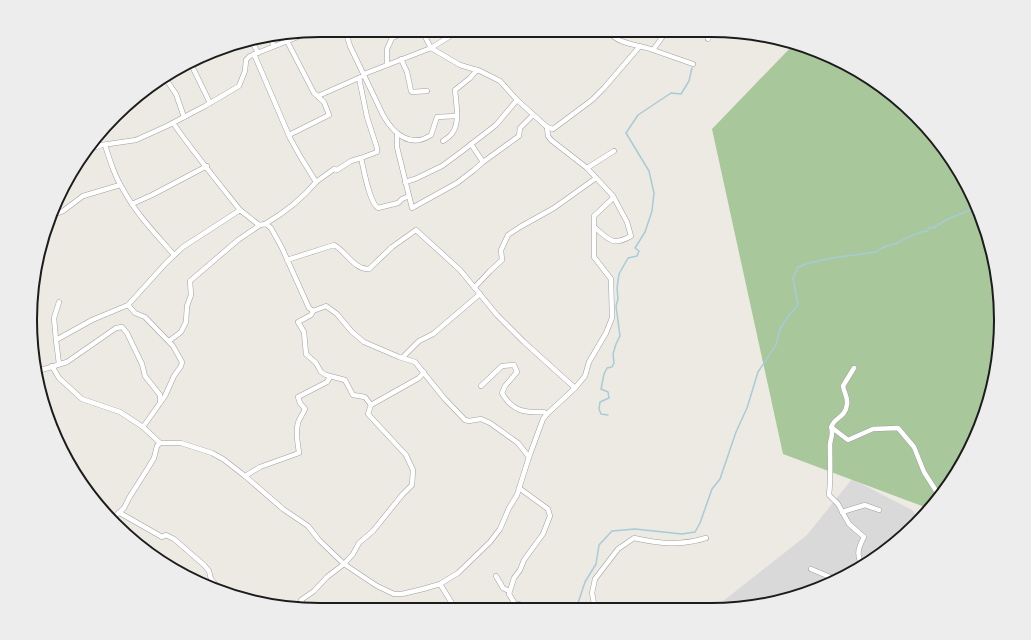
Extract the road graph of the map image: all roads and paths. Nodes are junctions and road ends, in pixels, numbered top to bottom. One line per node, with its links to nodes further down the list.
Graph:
1 (347, 37): 21 (street)
2 (394, 37): 18 (street)
3 (425, 37): 13 (street)
4 (449, 37): 13 (street)
5 (614, 37): 12 (street)
6 (662, 37): 14 (street)
7 (294, 38): 9 (street)
8 (271, 41): 11 (street)
9 (287, 41): 11 (street); 25 (street)
10 (253, 45): 15 (street)
11 (274, 46): 15 (street)
12 (640, 46): 14 (street); 32 (street)
13 (431, 48): 16 (street); 20 (street)
14 (653, 50): 17 (street)
15 (256, 53): 27 (street); 33 (street)
16 (401, 59): 18 (street); 24 (street)
17 (693, 64)
18 (387, 65): 21 (street)
19 (193, 67): 27 (street)
20 (477, 70): 26 (street); 29 (street)
21 (364, 75): 22 (street); 34 (street)
22 (359, 78): 25 (street); 40 (street)
23 (168, 82): 30 (street)
24 (427, 91)
25 (318, 96): 33 (street)
26 (517, 100): 28 (street); 36 (street)
27 (210, 103): 30 (street)
28 (533, 115): 32 (street); 41 (street)
29 (456, 116): 34 (street); 35 (street)
30 (184, 117): 31 (street)
31 (173, 123): 37 (street); 42 (street)
32 (547, 127): 43 (street)
33 (289, 135): 45 (street)
34 (397, 135): 46 (street)
35 (443, 141)
36 (472, 144): 41 (street); 46 (street)
37 (105, 145): 38 (street); 47 (street)
38 (95, 148)
39 (614, 151): 43 (street)
40 (361, 158): 45 (street); 48 (street)
41 (483, 162): 48 (street)
42 (207, 166): 50 (street); 51 (street)
43 (586, 168): 44 (street)
44 (596, 178): 49 (street); 57 (street)
45 (316, 182): 53 (street)
46 (405, 182): 48 (street)
47 (120, 185): 50 (street); 52 (street)
48 (409, 196)
49 (613, 196): 54 (street); 54 (street)
50 (132, 204): 55 (street)
51 (240, 210): 53 (street); 55 (street)
52 (59, 213)
53 (263, 224): 56 (street); 63 (street)
54 (594, 227): 72 (street)
55 (174, 255): 60 (street)
56 (288, 260): 57 (street); 61 (street)
57 (474, 287): 58 (street)
58 (480, 294): 64 (street); 72 (street)
59 (60, 302): 62 (street)
60 (128, 305): 62 (street); 63 (street)
61 (313, 311): 64 (street); 70 (street)
62 (56, 340): 65 (street)
63 (169, 341): 73 (street)
64 (403, 357): 69 (street)
65 (59, 364): 66 (street); 73 (street)
66 (52, 366): 68 (street); 76 (street)
67 (854, 368): 77 (street)
68 (41, 370)
69 (424, 372): 74 (street); 79 (street)
70 (330, 377): 74 (street); 80 (street)
71 (481, 386): 75 (street)
72 (575, 388): 75 (street)
73 (160, 402): 76 (street)
74 (371, 405): 89 (street)
75 (547, 414): 79 (street)
76 (143, 426): 78 (street)
77 (831, 427): 82 (street); 84 (street)
78 (160, 443): 80 (street); 85 (street)
79 (529, 457): 81 (street)
80 (245, 476): 89 (street)
81 (519, 488): 94 (street); 95 (street)
82 (936, 492)
83 (879, 510): 84 (street)
84 (842, 512): 88 (street)
85 (120, 513): 86 (street); 93 (street)
86 (116, 516)
87 (706, 538): 99 (street)
88 (859, 560)
89 (344, 564): 94 (street); 96 (street)
90 (811, 569): 92 (street)
91 (496, 576): 95 (street)
92 (829, 577)
93 (214, 582)
94 (440, 584): 97 (street)
95 (509, 591): 98 (street)
96 (302, 602)
97 (452, 603)
98 (514, 603)
99 (594, 603)

